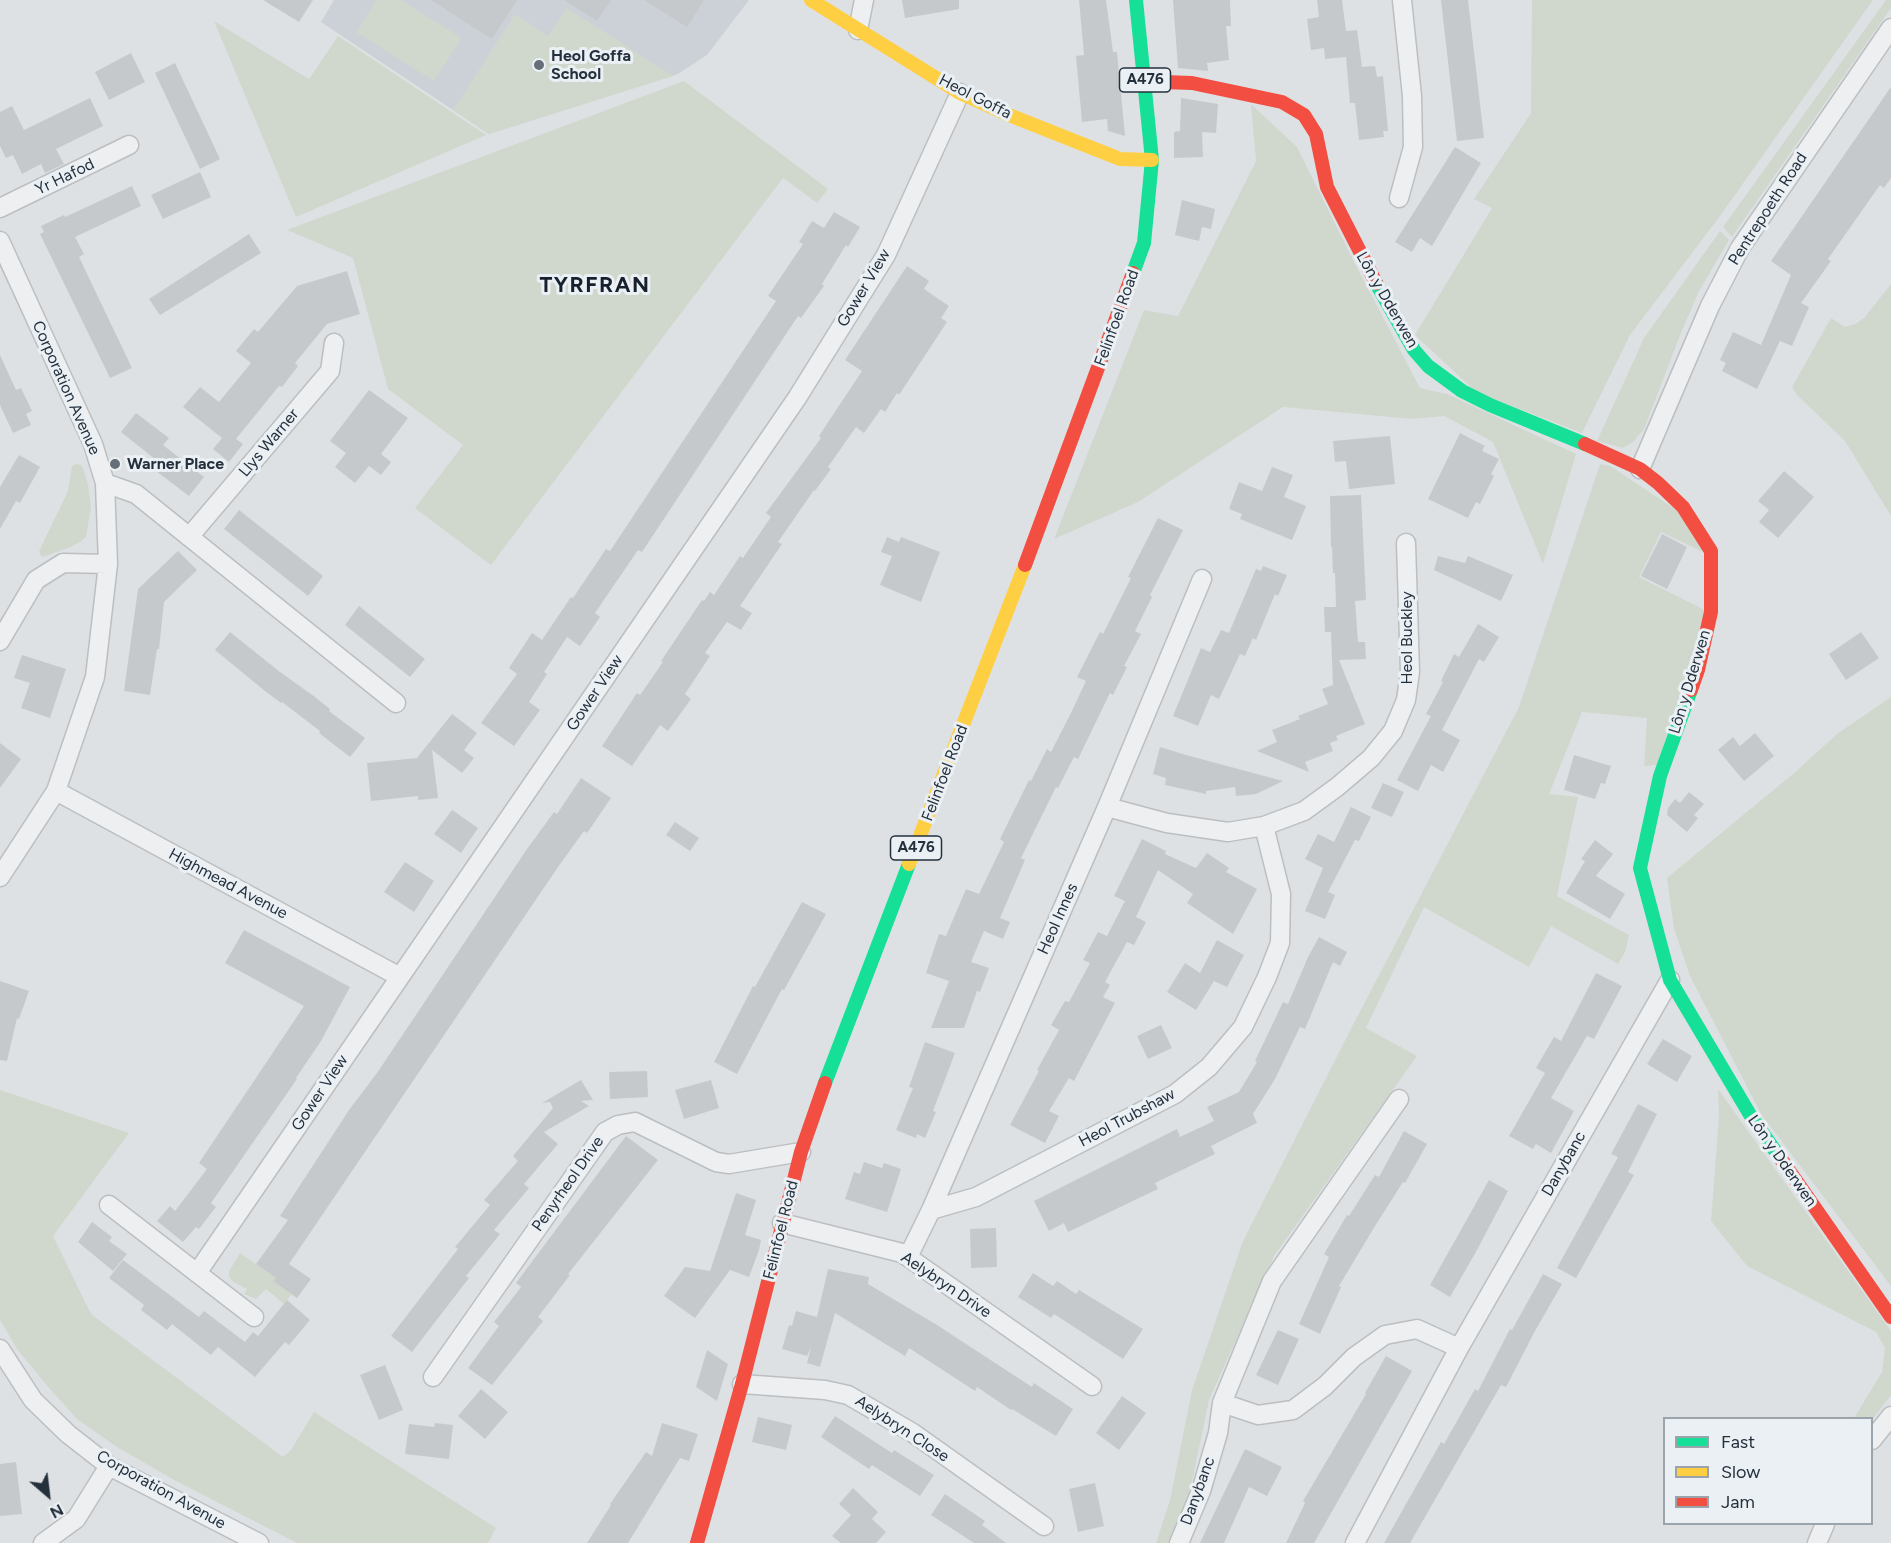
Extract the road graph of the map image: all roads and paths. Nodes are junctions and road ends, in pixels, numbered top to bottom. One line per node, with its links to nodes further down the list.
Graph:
1 (812, 0): 6 (street, Heol Goffa)
2 (864, 0): 6 (street)
3 (1136, 0): 7 (street, Felinfoel Road / A476)
4 (1402, 0): 11 (street)
5 (1891, 28): 15 (street, Pentrepoeth Road)
6 (858, 30): 8 (street, Heol Goffa)
7 (1145, 84): 10 (street, Felinfoel Road / A476); 15 (street, Lôn y Dderwen)
8 (960, 93): 10 (street, Heol Goffa); 27 (street, Gower View)
9 (129, 146): 12 (street, Yr Hafod)
10 (1152, 160): 30 (street, Felinfoel Road / A476)
11 (1400, 198)
12 (0, 208)
13 (0, 242): 16 (street, Corporation Avenue)
14 (333, 343): 17 (street, Llys Warner)
15 (1640, 469): 28 (street, Lôn y Dderwen)
16 (105, 483): 17 (street); 19 (street, Corporation Avenue)
17 (189, 537): 22 (street)
18 (1406, 543): 25 (street, Heol Buckley)
19 (108, 564): 21 (street); 23 (street, Corporation Avenue)
20 (1202, 579): 24 (street, Heol Innes)
21 (0, 641)
22 (396, 704)
23 (56, 791): 26 (street, Corporation Avenue); 27 (street, Highmead Avenue)
24 (1107, 807): 25 (street, Heol Buckley); 32 (street, Heol Innes)
25 (1264, 826): 32 (street, Heol Trubshaw)
26 (0, 877)
27 (400, 977): 35 (street, Gower View)
28 (1670, 980): 37 (street, Lôn y Dderwen); 39 (street, Danybanc)
29 (1399, 1099): 43 (street, Danybanc)
30 (801, 1152): 33 (street, Felinfoel Road / A476); 40 (street, Penyrheol Drive)
31 (109, 1205): 35 (street)
32 (931, 1210): 34 (street, Heol Innes)
33 (782, 1223): 34 (street, Aelybryn Drive); 41 (street, Felinfoel Road / A476)
34 (908, 1257): 42 (street, Aelybryn Drive)
35 (197, 1273): 36 (street)
36 (254, 1317)
37 (1891, 1317)
38 (0, 1348): 46 (street, Corporation Avenue)
39 (1459, 1348): 43 (street); 53 (street, Danybanc)
40 (433, 1377)
41 (741, 1384): 48 (street, Aelybryn Close); 51 (street, Felinfoel Road / A476)
42 (1092, 1386)
43 (1222, 1402): 52 (street, Danybanc)
44 (1891, 1416): 45 (street)
45 (1873, 1439)
46 (109, 1466): 49 (street); 50 (street, Corporation Avenue)
47 (1825, 1525): 54 (street)
48 (1044, 1526)
49 (43, 1543)
50 (259, 1543)
51 (697, 1543)
52 (1179, 1543)
53 (1355, 1543)
54 (1817, 1543)

